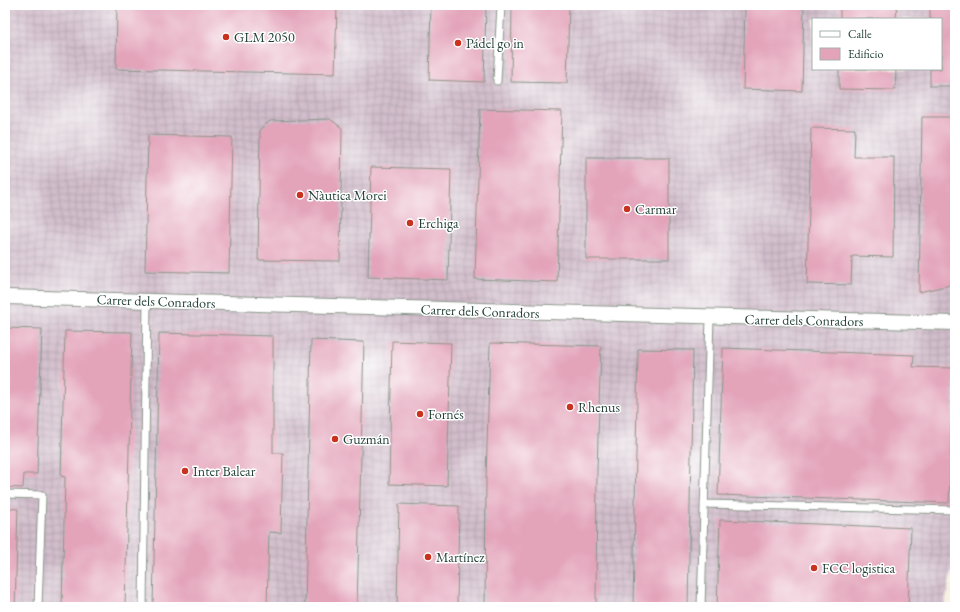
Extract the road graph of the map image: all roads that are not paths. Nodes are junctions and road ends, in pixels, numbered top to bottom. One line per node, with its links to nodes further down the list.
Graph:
1 (501, 5): 2 (lane)
2 (497, 81)
3 (5, 297): 4 (street, Carrer dels Conradors)
4 (146, 300): 5 (street, Carrer dels Conradors); 11 (lane)
5 (710, 318): 6 (street, Carrer dels Conradors); 8 (lane)
6 (955, 323)
7 (5, 494): 10 (lane)
8 (704, 504): 9 (lane); 12 (lane)
9 (955, 510)
10 (38, 607)
11 (143, 607)
12 (701, 607)

